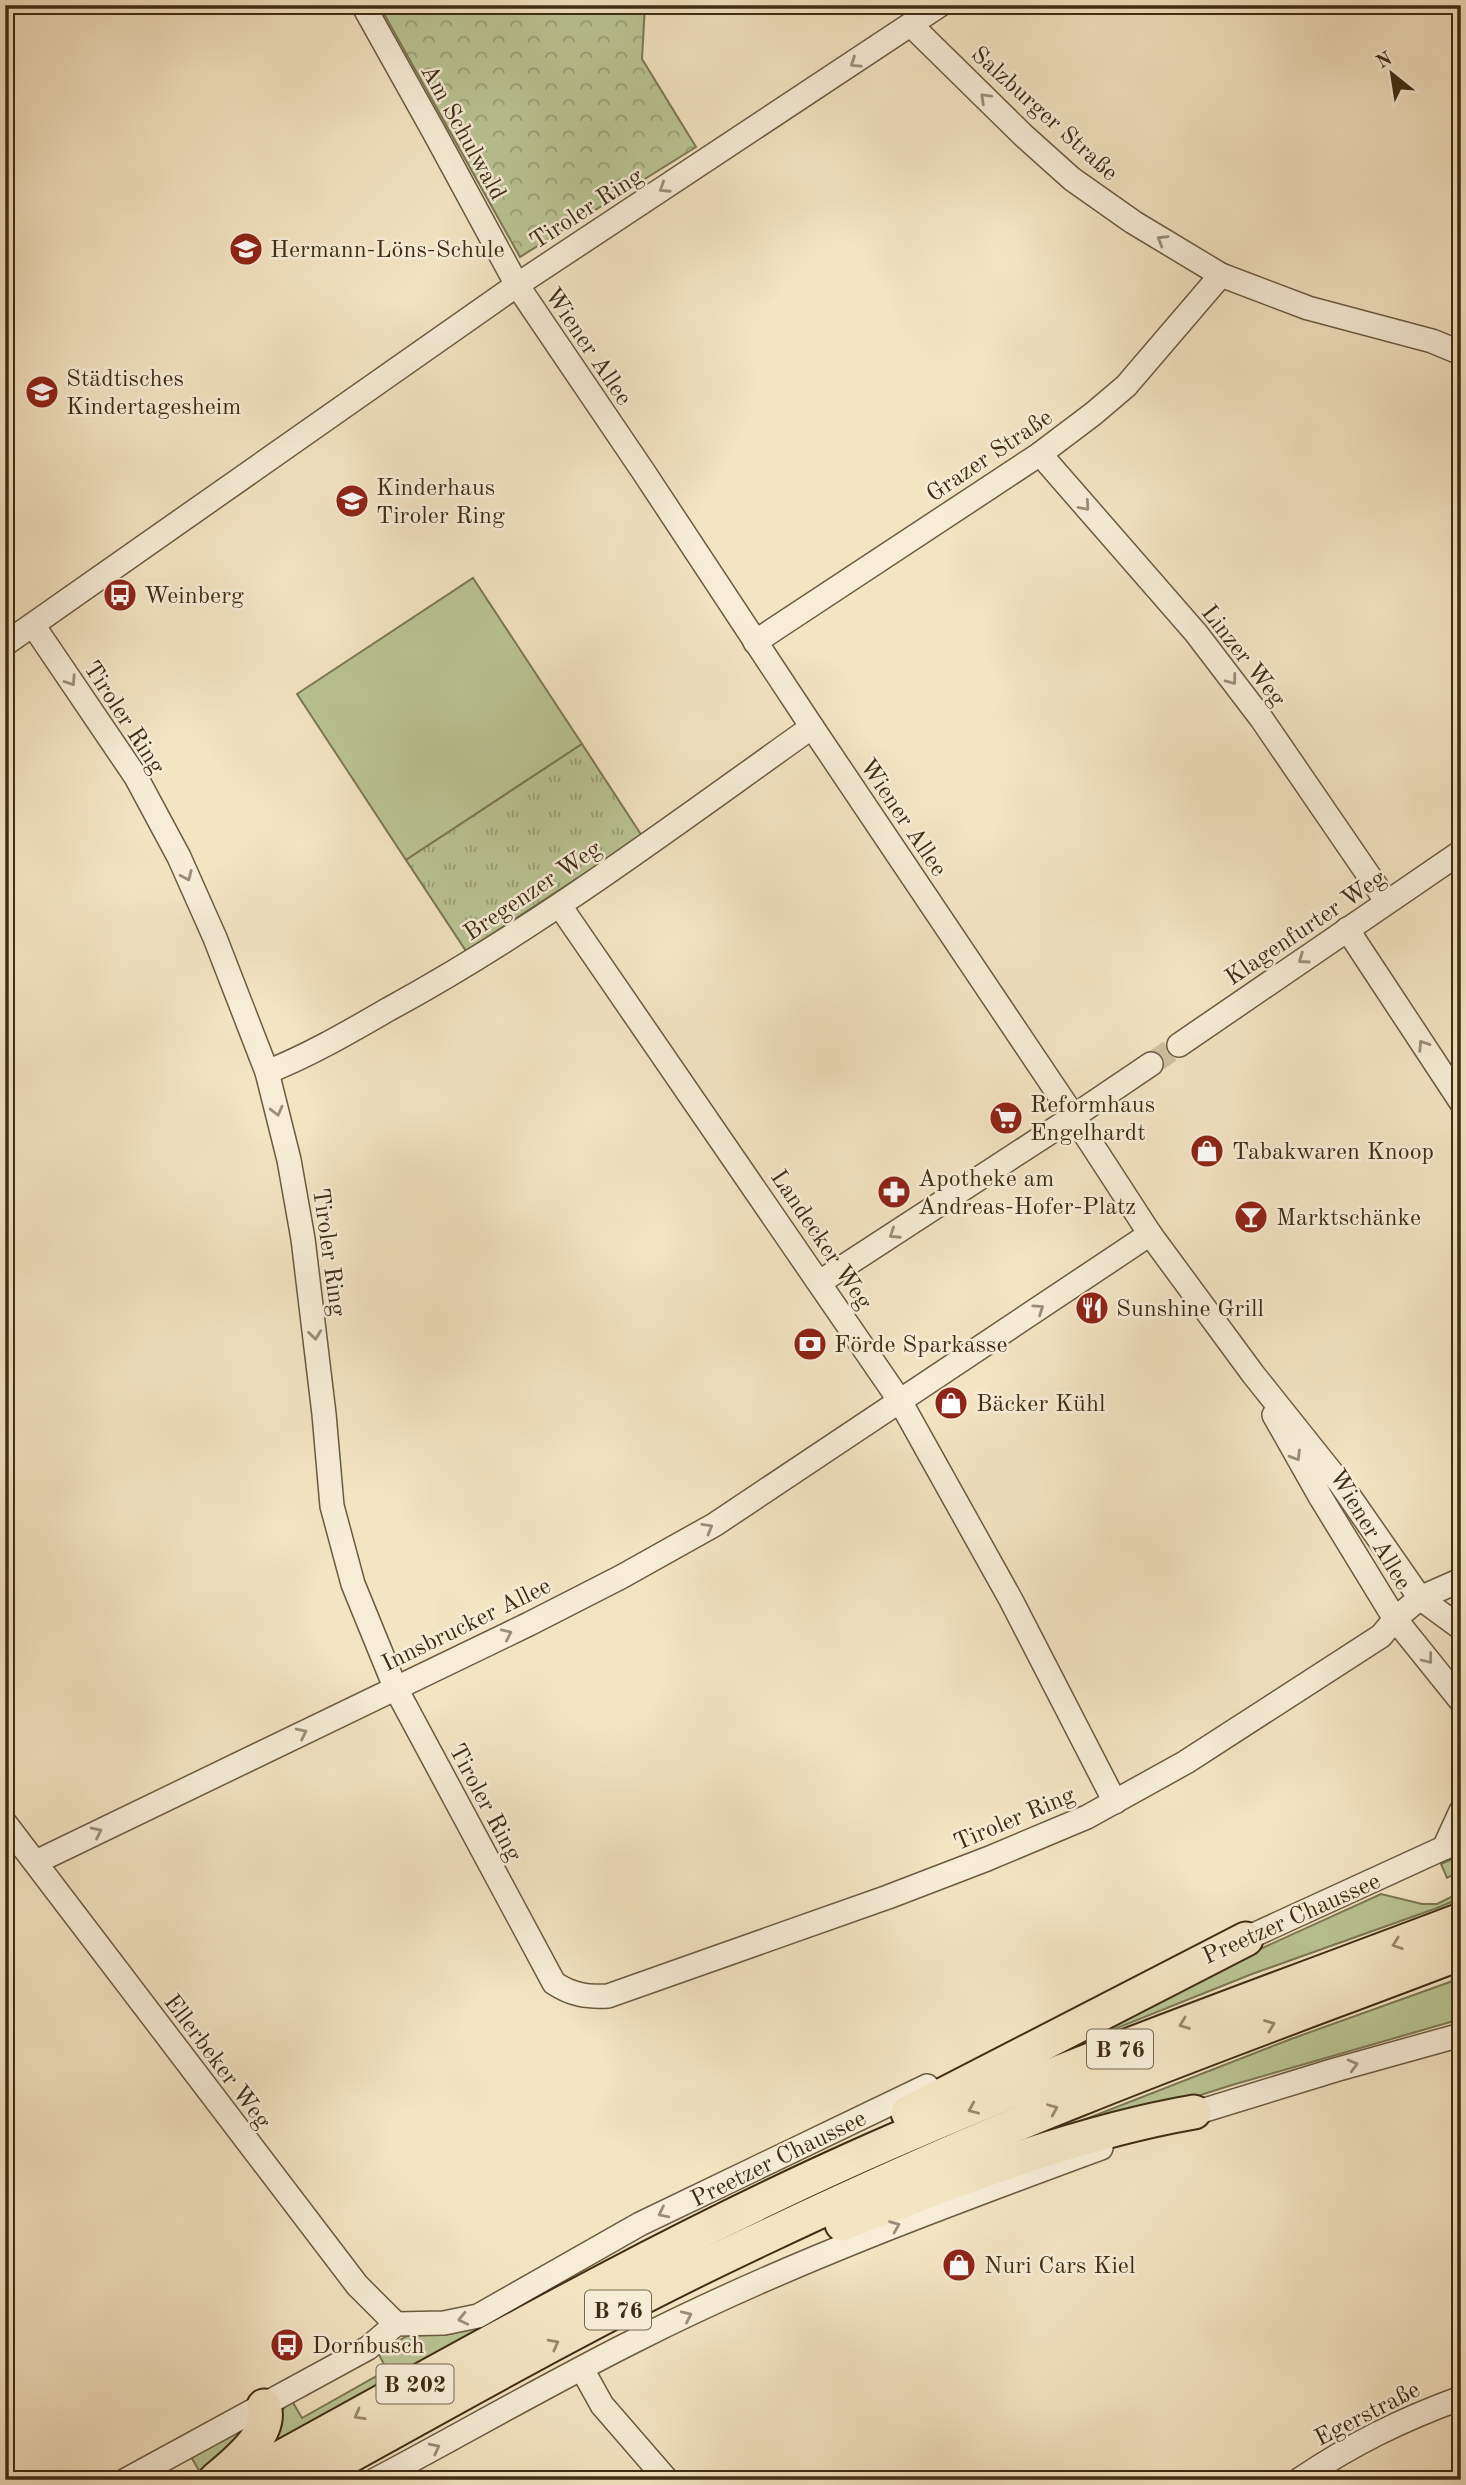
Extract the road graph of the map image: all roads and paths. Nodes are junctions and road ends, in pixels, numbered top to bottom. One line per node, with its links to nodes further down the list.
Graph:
1 (363, 5): 5 (street, Am Schulwald)
2 (940, 5): 3 (street, Tiroler Ring)
3 (911, 25): 4 (street, Salzburger Straße, one-way to 3); 5 (street, Tiroler Ring, one-way to 5)
4 (1221, 275): 6 (street, Salzburger Straße); 7 (street, Grazer Straße)
5 (517, 285): 8 (street, Tiroler Ring); 9 (street, Wiener Allee)
6 (1461, 353)
7 (1040, 454): 9 (street, Grazer Straße); 13 (street, Linzer Weg, one-way to 13)
8 (33, 625): 10 (street); 18 (street, Tiroler Ring, one-way to 18)
9 (755, 642): 11 (street, Wiener Allee)
10 (5, 643)
11 (812, 727): 14 (street, Bregenzer Weg); 20 (street, Wiener Allee)
12 (1461, 852): 13 (street, Klagenfurter Weg)
13 (1387, 902): 15 (street, Klagenfurter Weg)
14 (560, 906): 18 (street, Bregenzer Weg); 22 (street, Landecker Weg)
15 (1347, 929): 16 (street, Klagenfurter Weg, one-way to 16); 19 (street, one-way to 15)
16 (1179, 1045)
17 (1151, 1064): 20 (street)
18 (267, 1072): 29 (street, Tiroler Ring, one-way to 29)
19 (1461, 1102)
20 (1074, 1117): 21 (street, Wiener Allee); 22 (street, one-way to 22)
21 (1150, 1234): 23 (street, Wiener Allee); 24 (street, Innsbrucker Allee, one-way to 21)
22 (820, 1282): 24 (street, Landecker Weg)
23 (1253, 1374): 26 (street, Wiener Allee); 27 (street, Wiener Allee, one-way to 27)
24 (900, 1401): 29 (street, Innsbrucker Allee, one-way to 24); 31 (street, Landecker Weg)
25 (1461, 1580): 26 (street, Tiroler Ring)
26 (1420, 1598): 27 (street, Tiroler Ring); 28 (street, Wiener Allee)
27 (1395, 1619): 30 (street, Wiener Allee, one-way to 30); 31 (street, Tiroler Ring)
28 (1461, 1628)
29 (395, 1687): 31 (street, Tiroler Ring); 35 (street, Innsbrucker Allee, one-way to 29)
30 (1461, 1701)
31 (1115, 1802)
32 (1461, 1811): 34 (street, Preetzer Chaussee)
33 (5, 1823): 35 (street, Ellerbeker Weg)
34 (1444, 1848): 37 (street, Preetzer Chaussee)
35 (36, 1862): 44 (street, Ellerbeker Weg)
36 (1461, 1920): 41 (highway, Preetzer Chaussee / B 76, one-way to 41)
37 (1246, 1939): 41 (highway); 44 (street, Preetzer Chaussee, one-way to 44)
38 (1461, 1954): 42 (highway, B 76, one-way to 38)
39 (1461, 2035): 40 (street, one-way to 39)
40 (1194, 2112): 42 (highway); 45 (street, one-way to 40)
41 (785, 2190): 43 (highway, Preetzer Chaussee / B 76)
42 (744, 2246): 51 (highway, B 76, one-way to 42)
43 (591, 2288): 50 (highway, Preetzer Chaussee / B 202, one-way to 50)
44 (396, 2324): 47 (street)
45 (582, 2369): 52 (street, one-way to 45); 53 (street)
46 (1461, 2398): 54 (street, Egerstraße)
47 (264, 2406): 48 (street); 49 (highway)
48 (126, 2480)
49 (215, 2480)
50 (240, 2480)
51 (306, 2480)
52 (374, 2480)
53 (667, 2480)
54 (1299, 2480)

